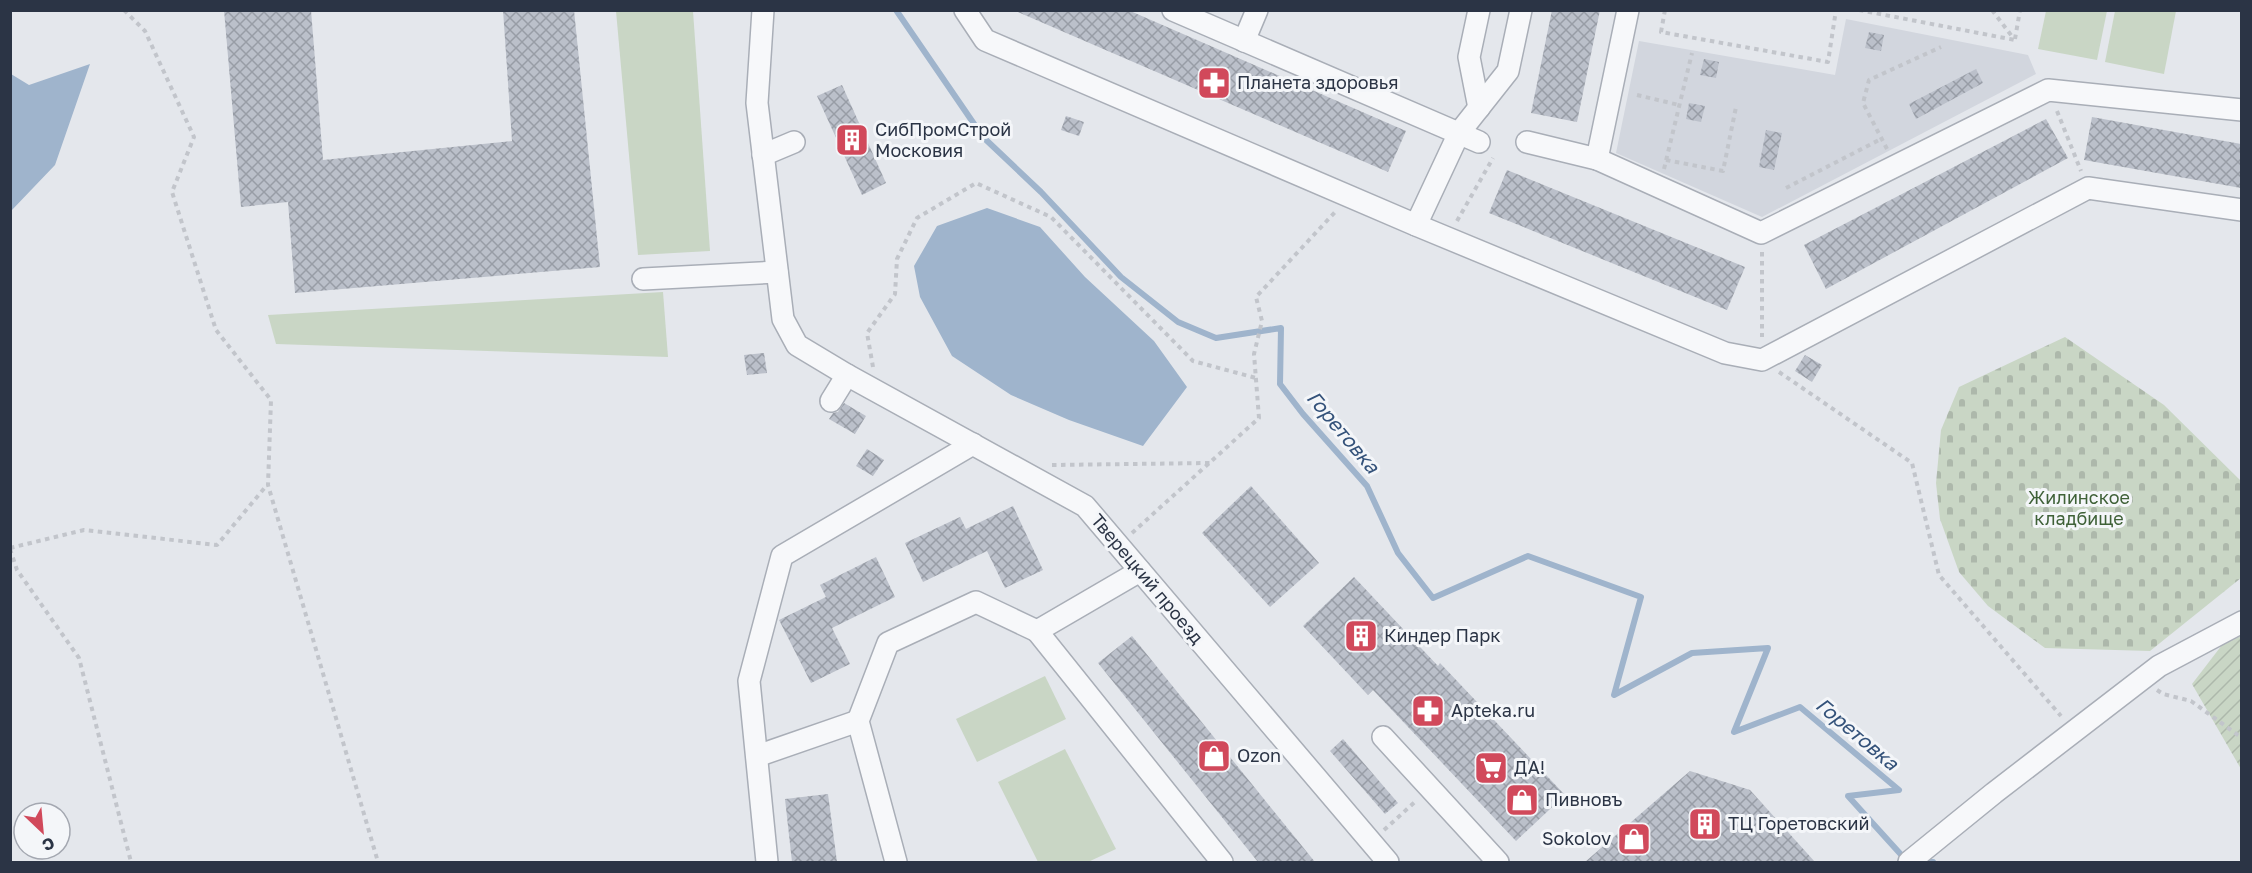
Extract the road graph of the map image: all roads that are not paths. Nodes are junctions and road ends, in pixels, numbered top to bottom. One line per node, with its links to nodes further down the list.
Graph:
1 (763, 10): 15 (lane, Тверецкий проезд)
2 (965, 10): 18 (lane)
3 (1173, 10): 8 (lane)
4 (1257, 10): 8 (lane)
5 (1479, 10): 9 (lane)
6 (1521, 10): 9 (lane)
7 (1628, 10): 16 (lane)
8 (1244, 41): 11 (lane)
9 (1479, 108): 11 (lane)
10 (2241, 110): 16 (lane)
11 (1459, 133): 14 (lane); 18 (lane)
12 (794, 142): 15 (lane)
13 (1527, 142): 16 (lane)
14 (1486, 149)
15 (763, 154): 19 (lane, Тверецкий проезд)
16 (1597, 159)
17 (2241, 210): 18 (lane)
18 (1416, 225)
19 (777, 272): 20 (lane); 21 (lane, Тверецкий проезд)
20 (642, 279)
21 (847, 375): 22 (lane); 23 (lane, Тверецкий проезд)
22 (831, 401)
23 (973, 444): 24 (lane, Тверецкий проезд); 29 (lane)
24 (1140, 571): 26 (lane); 34 (lane, Тверецкий проезд)
25 (2241, 622): 30 (lane)
26 (1037, 631): 27 (lane); 33 (lane)
27 (858, 721): 29 (lane); 32 (lane)
28 (1383, 736): 35 (lane)
29 (757, 756): 31 (lane)
30 (1917, 856)
31 (767, 862)
32 (896, 862)
33 (1222, 862)
34 (1389, 862)
35 (1497, 862)

